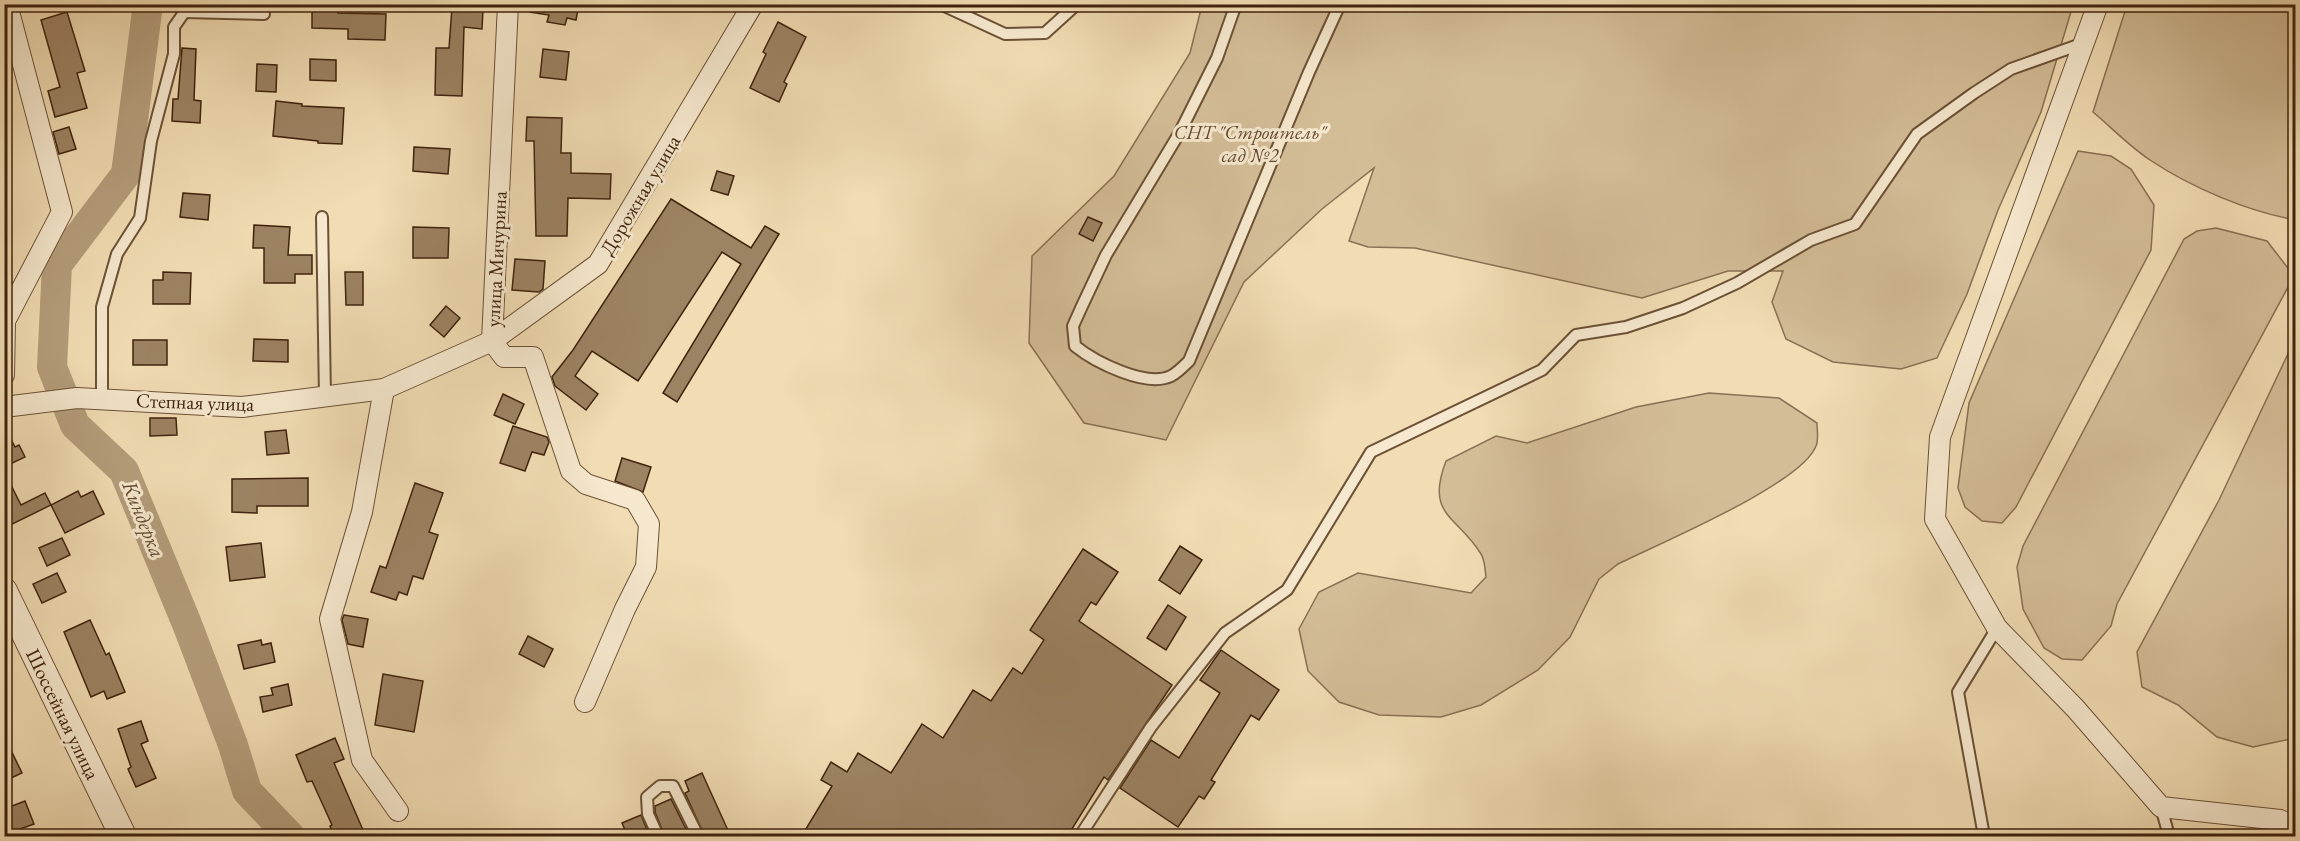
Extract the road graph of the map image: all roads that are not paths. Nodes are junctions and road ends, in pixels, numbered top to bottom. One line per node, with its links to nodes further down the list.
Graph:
1 (7, 4): 14 (street)
2 (508, 4): 13 (street, улица Мичурина)
3 (753, 4): 13 (street, Дорожная улица)
4 (940, 4): 5 (lane)
5 (1077, 4)
6 (1236, 4): 7 (lane)
7 (1340, 4)
8 (2098, 4): 11 (street)
9 (187, 8): 10 (lane); 17 (lane)
10 (264, 14)
11 (2085, 43): 20 (street); 28 (lane)
12 (321, 217): 16 (lane)
13 (492, 341): 15 (street, Дорожная улица); 21 (street, улица Мичурина)
14 (4, 375)
15 (384, 389): 16 (street, Степная улица); 23 (street)
16 (325, 397): 17 (street, Степная улица)
17 (102, 399): 18 (street, Степная улица)
18 (4, 407)
19 (4, 591): 25 (street, Шоссейная улица)
20 (1997, 628): 22 (street); 29 (lane)
21 (585, 702)
22 (2161, 807): 24 (street); 30 (lane)
23 (398, 811)
24 (2295, 827)
25 (123, 837)
26 (658, 837): 27 (lane)
27 (698, 837)
28 (1080, 837)
29 (1984, 837)
30 (2169, 837)

